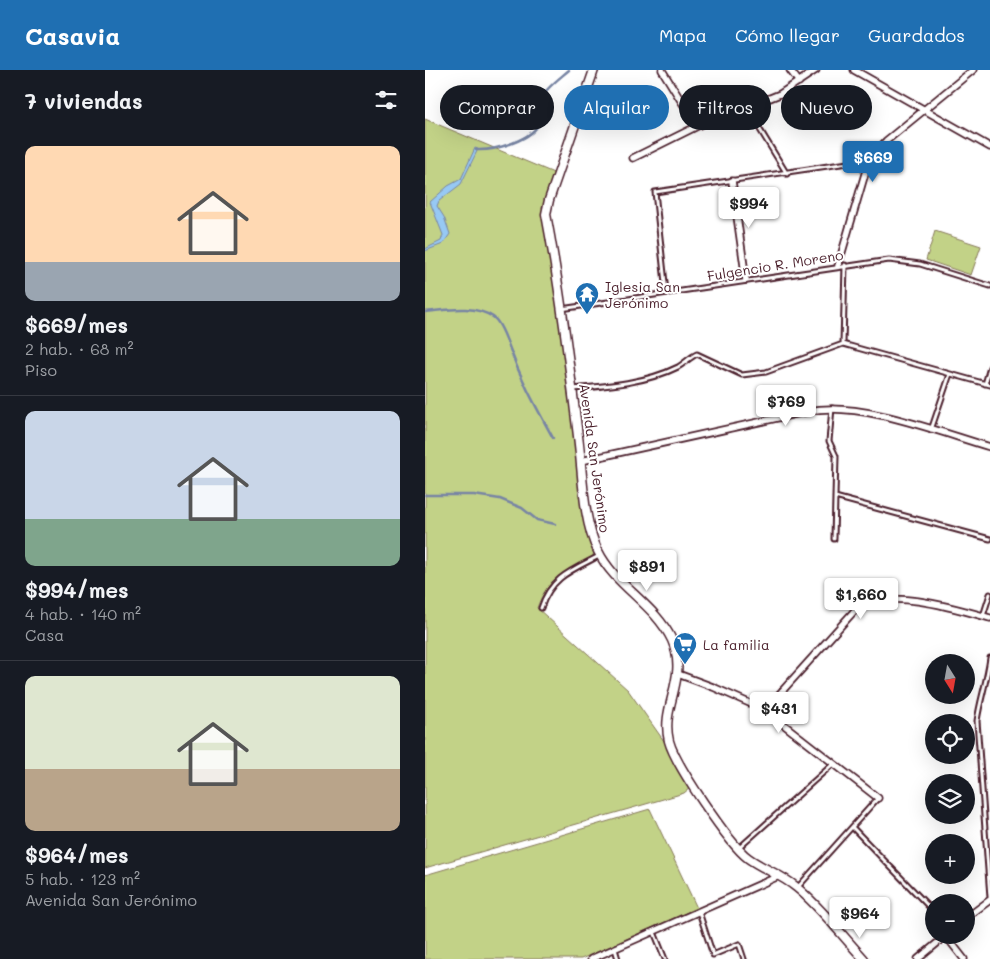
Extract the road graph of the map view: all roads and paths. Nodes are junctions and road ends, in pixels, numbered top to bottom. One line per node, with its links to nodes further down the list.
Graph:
1 (594, 70): 23 (street, Avenida San Jerónimo)
2 (662, 70): 8 (street)
3 (790, 70): 7 (street)
4 (815, 70): 7 (street)
5 (854, 70): 10 (street)
6 (973, 70): 10 (street)
7 (799, 82): 9 (street)
8 (679, 97)
9 (771, 98)
10 (924, 109): 13 (street); 15 (street)
11 (689, 130): 14 (street)
12 (760, 130): 16 (lane)
13 (990, 146)
14 (633, 158)
15 (869, 160): 16 (lane); 19 (street)
16 (787, 174): 17 (lane)
17 (732, 182): 20 (street); 22 (lane)
18 (845, 265): 19 (lane, Fulgencio R. Moreno); 21 (lane, Fulgencio R. Moreno); 24 (lane)
19 (838, 266): 20 (lane, Fulgencio R. Moreno)
20 (746, 280): 22 (lane, Fulgencio R. Moreno)
21 (990, 286)
22 (666, 292): 23 (lane, Fulgencio R. Moreno)
23 (560, 309): 29 (street, Avenida San Jerónimo)
24 (843, 344): 26 (lane); 29 (lane)
25 (990, 366): 27 (lane)
26 (950, 374): 27 (lane); 31 (lane)
27 (985, 384): 28 (lane)
28 (990, 385)
29 (572, 389): 33 (street, Avenida San Jerónimo)
30 (833, 408): 31 (street); 33 (street); 34 (lane)
31 (931, 430): 32 (street)
32 (990, 447)
33 (581, 461): 37 (street, Avenida San Jerónimo)
34 (835, 497): 35 (lane); 36 (lane)
35 (834, 538)
36 (990, 540)
37 (601, 555): 39 (lane); 43 (street, Avenida San Jerónimo)
38 (990, 594): 40 (lane)
39 (541, 608)
40 (983, 616): 41 (street); 44 (street)
41 (990, 618)
42 (990, 658): 51 (lane)
43 (678, 674): 44 (street); 48 (street, Avenida San Jerónimo)
44 (765, 710): 45 (street)
45 (834, 763): 46 (street); 48 (lane)
46 (878, 798): 47 (lane)
47 (853, 828): 50 (lane); 52 (lane)
48 (738, 849): 49 (street, Avenida San Jerónimo)
49 (779, 876): 50 (street, Avenida San Jerónimo); 54 (street)
50 (797, 887): 63 (street, Avenida San Jerónimo)
51 (990, 898): 53 (street)
52 (925, 903)
53 (975, 910)
54 (699, 912): 55 (street); 62 (lane)
55 (654, 932): 58 (street); 61 (lane)
56 (936, 944): 64 (street)
57 (952, 944): 65 (street)
58 (615, 949): 59 (street); 60 (lane)
59 (591, 959)
60 (618, 959)
61 (665, 959)
62 (744, 959)
63 (864, 959)
64 (918, 959)
65 (964, 959)

